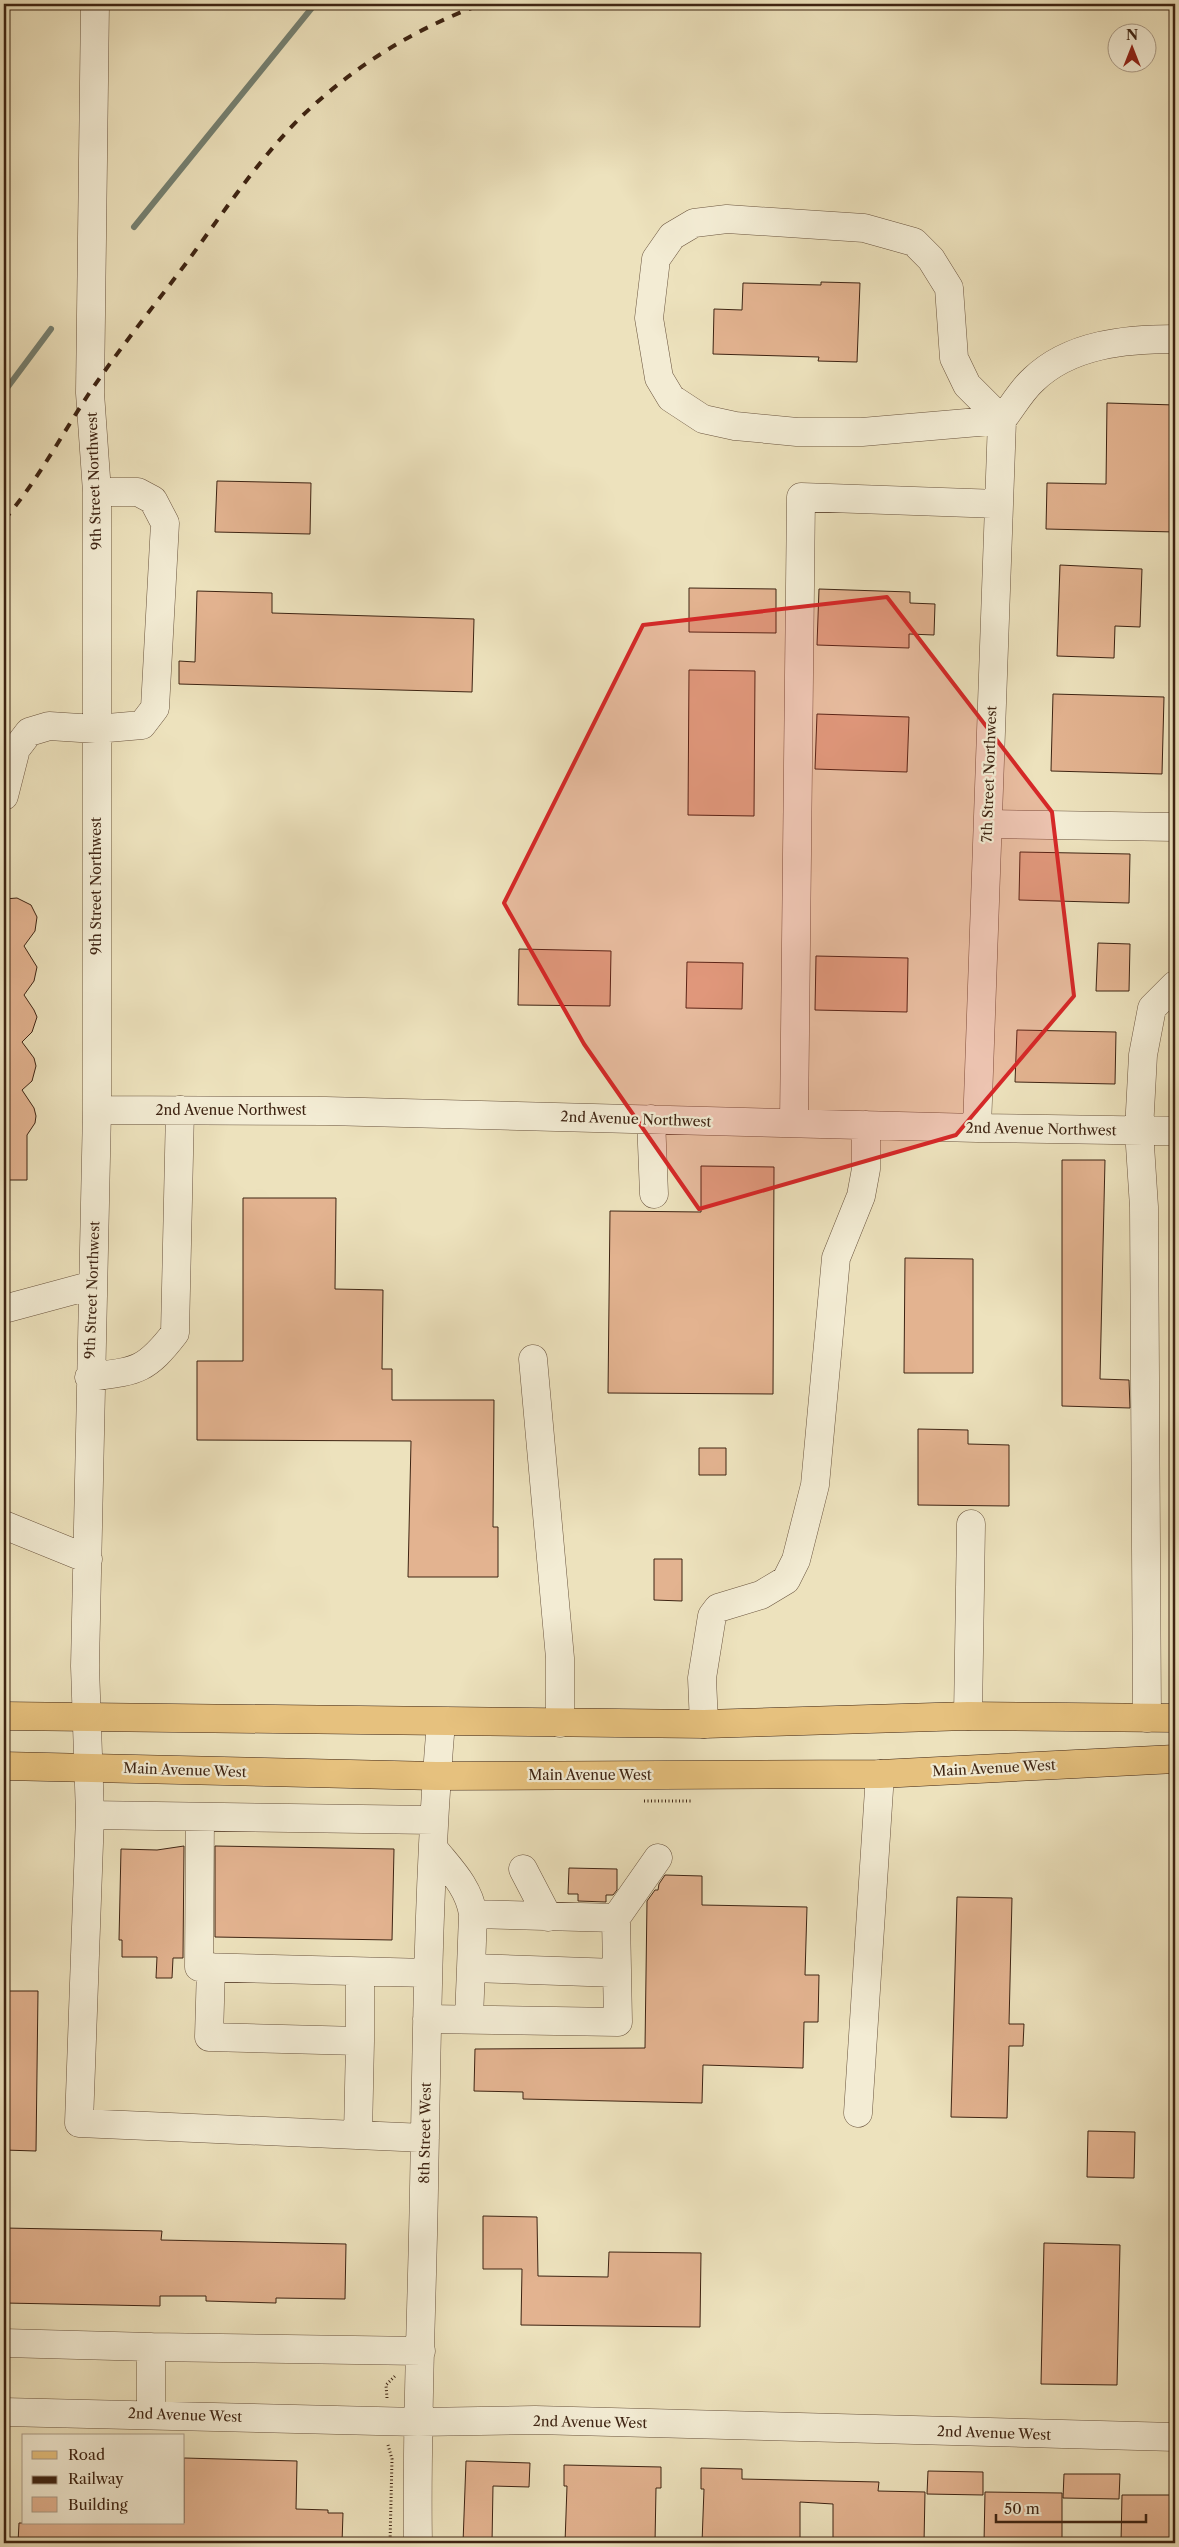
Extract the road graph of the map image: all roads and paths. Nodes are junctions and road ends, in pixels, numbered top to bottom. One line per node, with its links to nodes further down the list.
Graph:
1 (95, 4): 4 (street, 9th Street Northwest)
2 (1175, 338): 3 (street)
3 (1002, 420): 3 (street); 5 (street, 7th Street Northwest)
4 (97, 492): 6 (street, 9th Street Northwest); 6 (street)
5 (999, 504): 8 (street, 7th Street Northwest); 14 (street)
6 (96, 729): 7 (street); 11 (street, 9th Street Northwest)
7 (4, 796)
8 (988, 824): 9 (street); 16 (street, 7th Street Northwest)
9 (1175, 827)
10 (1175, 985): 17 (street)
11 (96, 1110): 12 (street, 2nd Avenue Northwest); 20 (street, 9th Street Northwest)
12 (180, 1110): 13 (street, 2nd Avenue Northwest); 23 (street)
13 (651, 1119): 14 (street, 2nd Avenue Northwest); 19 (street)
14 (794, 1123): 15 (street, 2nd Avenue Northwest)
15 (866, 1125): 16 (street, 2nd Avenue Northwest); 34 (street)
16 (977, 1128): 17 (street, 2nd Avenue Northwest)
17 (1139, 1130): 18 (street, 2nd Avenue Northwest); 30 (street)
18 (1175, 1131)
19 (654, 1194)
20 (93, 1285): 21 (street); 23 (street, 9th Street Northwest)
21 (5, 1305)
22 (532, 1358): 33 (street)
23 (90, 1378): 26 (street, 9th Street Northwest)
24 (971, 1524): 28 (street)
25 (4, 1525): 26 (street)
26 (88, 1559): 29 (street, 9th Street Northwest)
27 (4, 1716): 29 (main road)
28 (968, 1716): 30 (main road); 34 (main road)
29 (86, 1717): 32 (main road); 37 (street, 9th Street Northwest)
30 (1147, 1718): 31 (main road)
31 (1175, 1718)
32 (441, 1722): 33 (main road); 39 (street, 8th Street West)
33 (560, 1724): 34 (main road)
34 (704, 1724)
35 (1175, 1759): 38 (main road, Main Avenue West)
36 (4, 1766): 37 (main road, Main Avenue West)
37 (88, 1767): 39 (main road, Main Avenue West); 40 (street, 9th Street Northwest)
38 (880, 1774): 39 (main road, Main Avenue West); 57 (street)
39 (436, 1776): 42 (street, 8th Street West)
40 (90, 1815): 41 (street); 58 (street, 9th Street Northwest)
41 (200, 1817): 42 (street); 49 (street)
42 (434, 1820): 43 (street, 8th Street West)
43 (434, 1849): 46 (street); 52 (street, 8th Street West)
44 (658, 1858): 48 (street)
45 (523, 1869): 47 (street)
46 (473, 1914): 47 (street); 50 (street)
47 (548, 1917): 48 (street)
48 (616, 1918): 53 (street)
49 (211, 1967): 51 (street); 56 (street)
50 (471, 1968): 53 (street); 54 (street)
51 (360, 1972): 52 (street); 56 (street)
52 (428, 1973): 55 (street, 8th Street West)
53 (617, 1973): 54 (street)
54 (469, 2018): 55 (street)
55 (427, 2019): 59 (street, 8th Street West)
56 (360, 2040): 58 (street)
57 (858, 2113)
58 (358, 2135): 59 (street)
59 (425, 2138): 62 (street, 8th Street West)
60 (4, 2343): 61 (street)
61 (151, 2347): 62 (street); 64 (street)
62 (421, 2351): 65 (street, 8th Street West)
63 (4, 2412): 64 (street, 2nd Avenue West)
64 (151, 2414): 65 (street, 2nd Avenue West)
65 (418, 2422): 66 (street, 2nd Avenue West); 69 (street, 8th Street West)
66 (1175, 2437)
67 (388, 2449): 68 (path)
68 (390, 2543)
69 (418, 2543)

